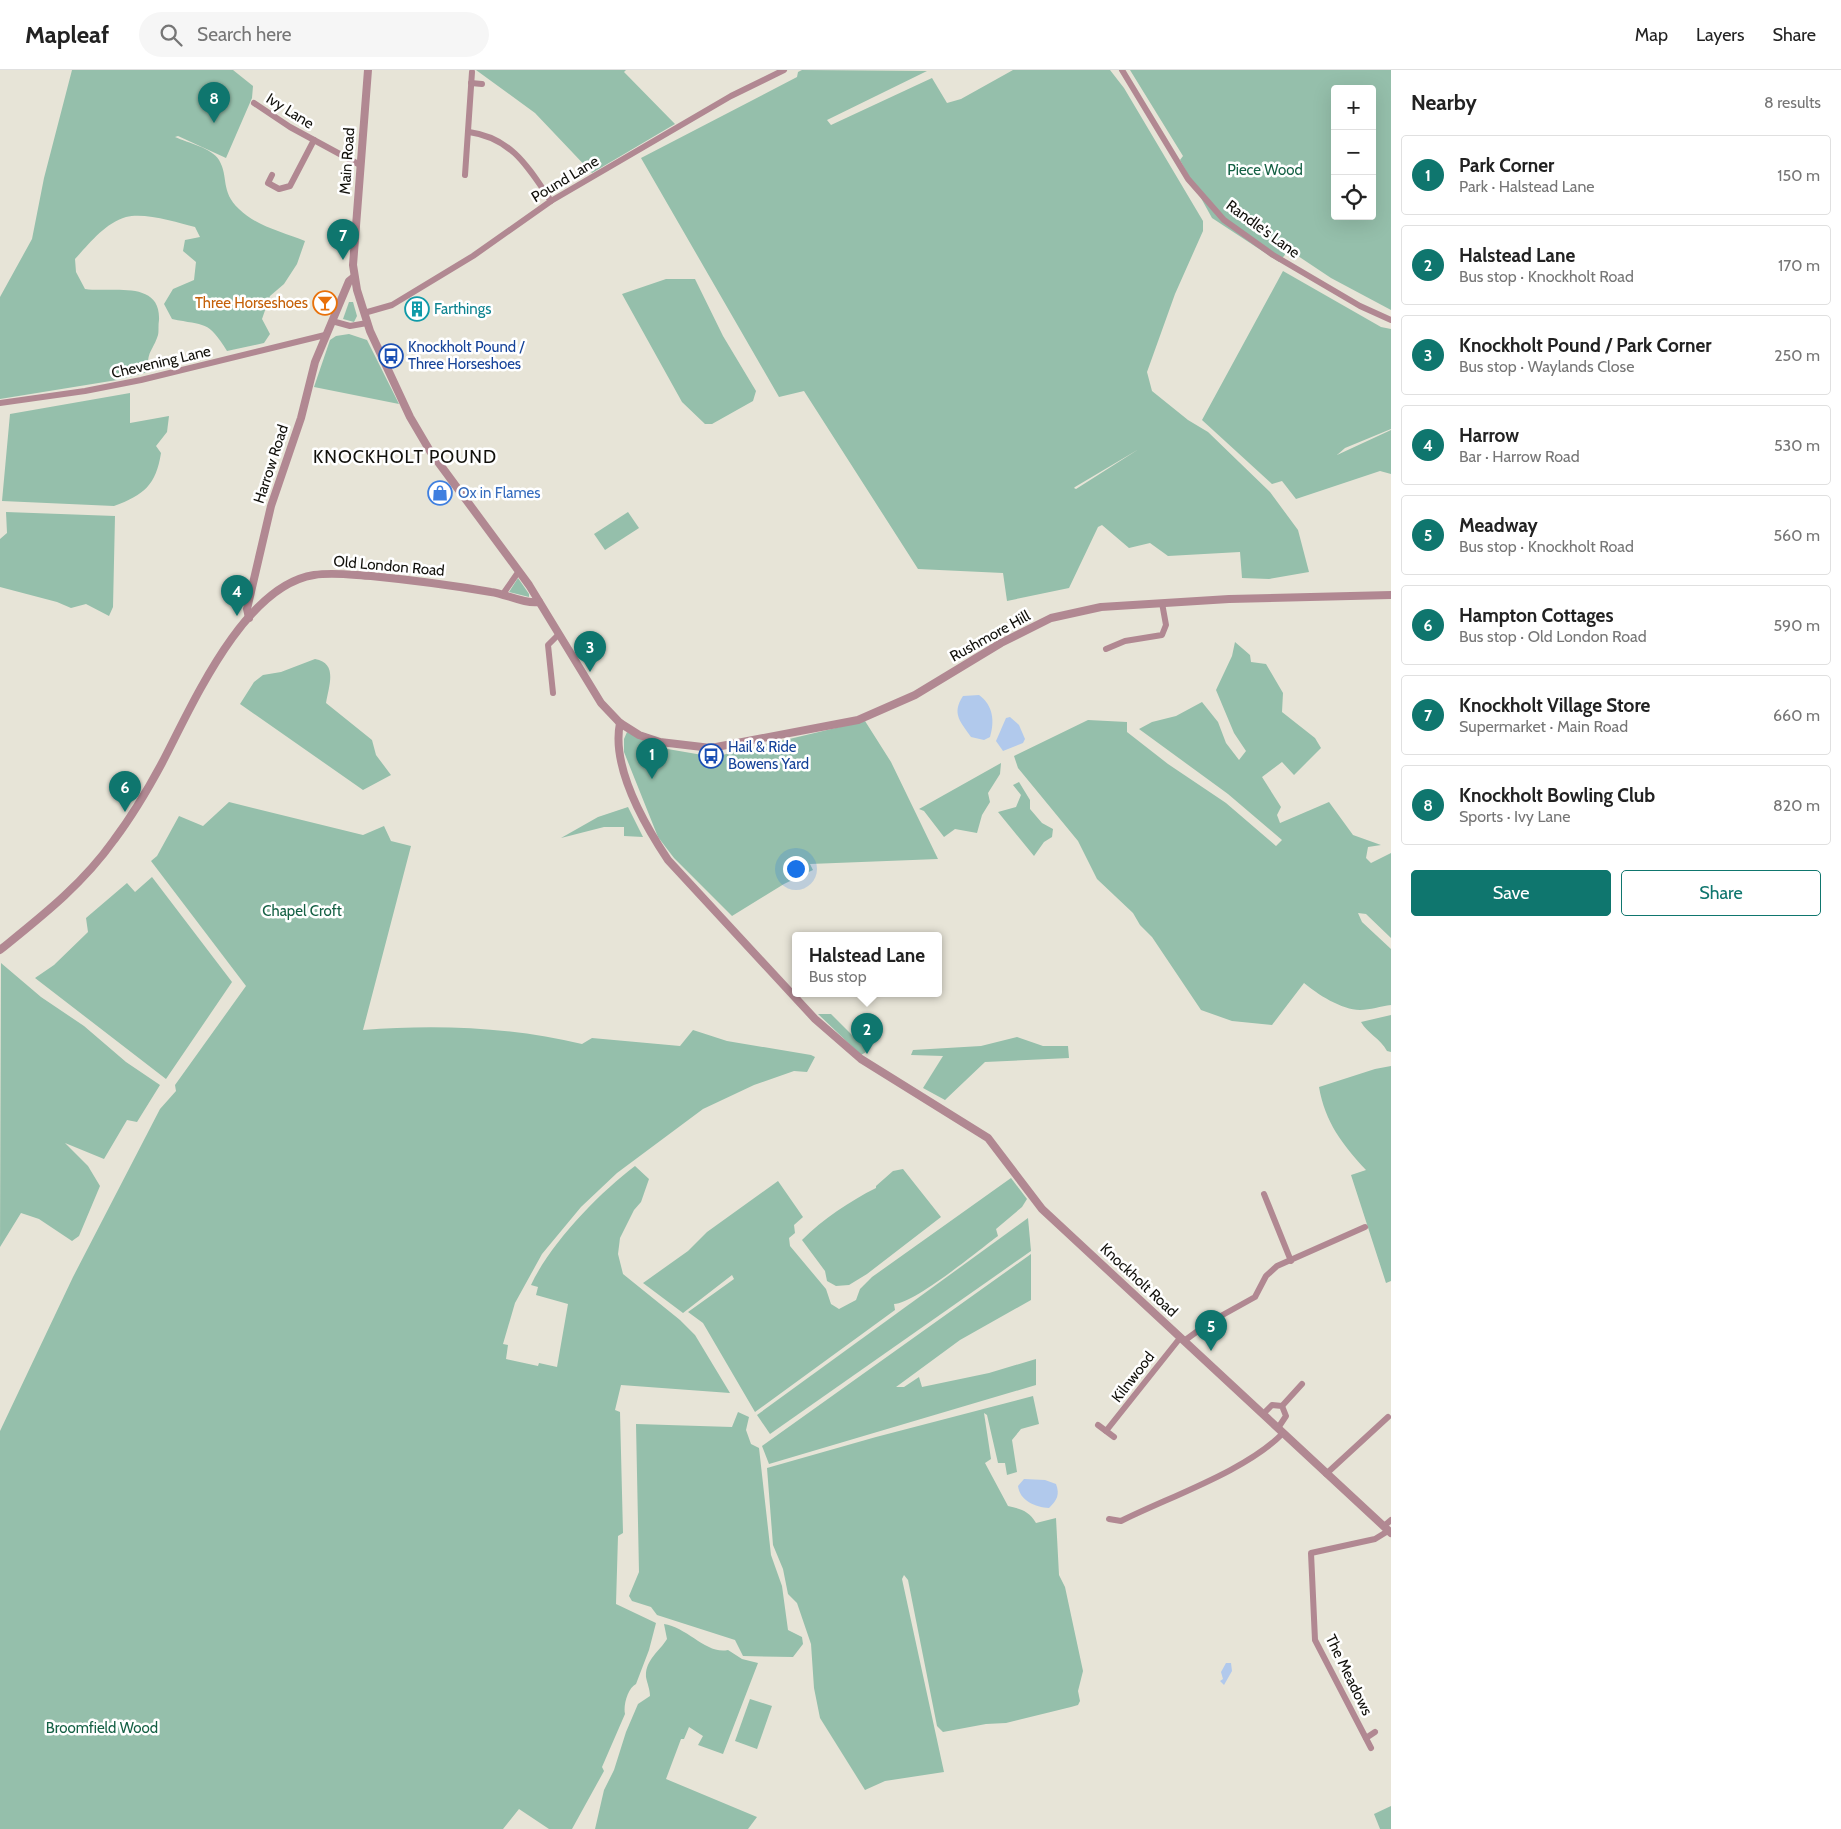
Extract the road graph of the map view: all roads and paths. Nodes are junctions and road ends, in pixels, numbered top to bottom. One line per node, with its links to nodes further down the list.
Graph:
1 (368, 70): 10 (street, Main Road)
2 (784, 70): 13 (street, Pound Lane)
3 (1122, 70): 16 (street, Randle's Lane)
4 (472, 72): 5 (street)
5 (471, 83): 6 (street); 8 (street)
6 (482, 84)
7 (254, 103): 9 (street, Ivy Lane)
8 (468, 132): 11 (street); 13 (street)
9 (314, 140): 10 (street, Ivy Lane); 12 (street, Ivy Lane)
10 (360, 165): 14 (street, Main Road)
11 (464, 171)
12 (272, 174)
13 (551, 200): 15 (street, Pound Lane)
14 (354, 277): 15 (street, Main Road); 17 (street, Harrow Road)
15 (364, 314): 18 (street, Main Road)
16 (1391, 320)
17 (332, 321): 18 (street); 19 (street, Harrow Road)
18 (367, 323): 21 (street, Main Road)
19 (325, 335): 20 (street, Chevening Lane); 22 (street, Harrow Road)
20 (0, 403)
21 (519, 571): 23 (street); 26 (street, Rushmore Hill)
22 (252, 592): 25 (street); 28 (street, Harrow Road)
23 (503, 594): 25 (street, Old London Road); 26 (street, Old London Road)
24 (1391, 595): 27 (street, Rushmore Hill)
25 (268, 600): 28 (street, Old London Road)
26 (539, 602): 29 (street, Rushmore Hill)
27 (1162, 603): 30 (street); 32 (street, Rushmore Hill)
28 (248, 618): 33 (street, Old London Road)
29 (558, 634): 31 (street); 32 (street, Rushmore Hill)
30 (1106, 649)
31 (553, 693)
32 (620, 723): 34 (street, Knockholt Road)
33 (0, 950)
34 (792, 994)
35 (795, 997): 39 (street, Knockholt Road)
36 (1264, 1194): 38 (street)
37 (1365, 1227): 38 (street, Kilnwood)
38 (1291, 1261): 39 (street, Kilnwood)
39 (1182, 1339): 42 (street, Knockholt Road); 46 (street, Kilnwood)
40 (1302, 1384): 41 (street)
41 (1282, 1406): 42 (street); 45 (street)
42 (1263, 1414): 45 (street, Knockholt Road)
43 (1388, 1417): 48 (street)
44 (1098, 1425): 46 (street)
45 (1281, 1430): 48 (street, Knockholt Road); 49 (street)
46 (1106, 1431): 47 (street)
47 (1114, 1437)
48 (1326, 1474): 51 (street, Knockholt Road)
49 (1109, 1519)
50 (1391, 1520): 51 (street)
51 (1388, 1530): 53 (street, The Meadows)
52 (1375, 1732): 53 (street, The Meadows)
53 (1366, 1738): 54 (street, The Meadows)
54 (1371, 1748)

